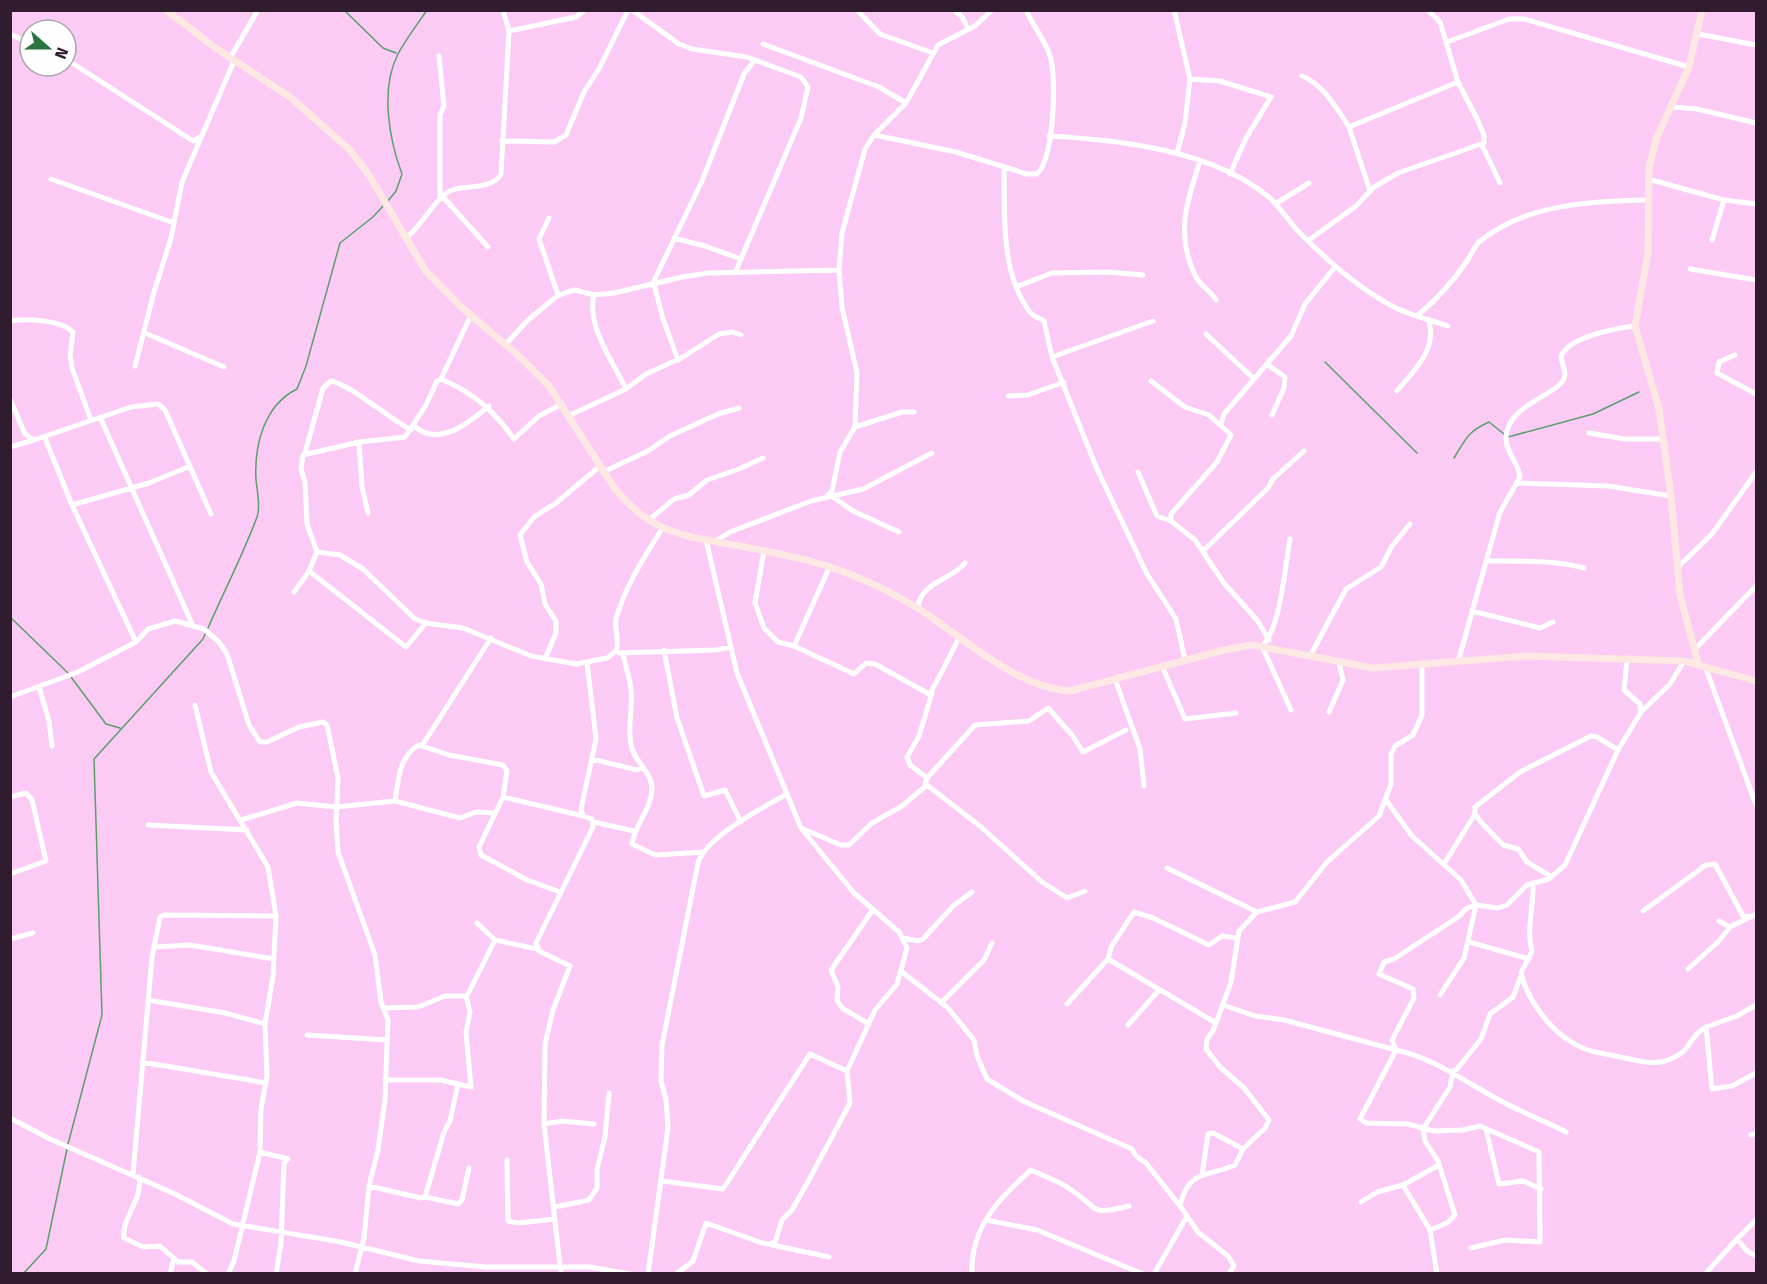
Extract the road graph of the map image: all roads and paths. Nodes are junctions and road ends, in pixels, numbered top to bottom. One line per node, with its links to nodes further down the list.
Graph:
1 (166, 10): 21 (street)
2 (258, 10): 21 (street)
3 (503, 10): 14 (street)
4 (585, 10): 14 (street)
5 (630, 10): 22 (street); 35 (street)
6 (954, 10): 13 (street)
7 (992, 10): 13 (street)
8 (1026, 10): 34 (street)
9 (1174, 10): 26 (street)
10 (1428, 10): 16 (street)
11 (1702, 10): 15 (street)
12 (859, 11): 19 (street)
13 (968, 29): 19 (street)
14 (508, 31): 35 (street)
15 (1698, 34): 18 (street); 24 (street)
16 (1447, 42): 24 (street); 27 (street)
17 (763, 44): 28 (street)
18 (1756, 45)
19 (933, 54): 28 (street)
20 (439, 56): 46 (street)
21 (232, 59): 33 (street); 53 (street)
22 (754, 61): 54 (street); 58 (street)
23 (78, 67): 33 (street)
24 (1689, 67): 29 (street)
25 (1302, 76): 31 (street)
26 (1190, 79): 37 (street); 40 (street)
27 (1458, 82): 31 (street); 36 (street)
28 (906, 103): 32 (street)
29 (1673, 107): 30 (street); 42 (street)
30 (1756, 123)
31 (1349, 127): 45 (street)
32 (874, 135): 39 (street); 61 (street)
33 (201, 136): 52 (street)
34 (1049, 136): 37 (street); 39 (street)
35 (502, 141): 46 (street)
36 (1482, 145): 44 (street); 45 (street)
37 (1177, 153): 38 (street)
38 (1200, 161): 40 (street); 69 (street)
39 (1004, 167): 66 (street)
40 (1230, 174): 49 (street)
41 (51, 179): 52 (street)
42 (1648, 179): 47 (street); 48 (street)
43 (1310, 183): 49 (street)
44 (1500, 183)
45 (1370, 191): 55 (street)
46 (441, 198): 53 (street); 57 (street)
47 (1648, 200): 71 (street); 76 (street)
48 (1724, 200): 50 (street); 56 (street)
49 (1275, 204): 55 (street)
50 (1756, 204)
51 (549, 218): 67 (street)
52 (174, 223): 77 (street)
53 (406, 238): 70 (street)
54 (674, 238): 58 (street); 65 (street)
55 (1309, 240): 59 (street)
56 (1712, 240)
57 (488, 247)
58 (741, 259): 62 (street)
59 (1335, 267): 71 (street); 83 (street)
60 (1690, 269): 64 (street)
61 (839, 270): 62 (street); 106 (street)
62 (735, 273): 65 (street)
63 (1143, 275): 66 (street)
64 (1756, 280)
65 (653, 285): 68 (street); 84 (street)
66 (1016, 286): 82 (street)
67 (558, 295): 68 (street); 80 (street)
68 (594, 295): 91 (street)
69 (1216, 300)
70 (471, 315): 80 (street); 88 (street)
71 (1418, 315): 72 (street)
72 (1428, 319): 75 (street); 92 (street)
73 (10, 321): 103 (street)
74 (1153, 321): 82 (street)
75 (1448, 326)
76 (1635, 326): 109 (street); 121 (street)
77 (145, 333): 85 (street); 86 (street)
78 (1206, 334): 87 (street)
79 (741, 335): 84 (street)
80 (506, 344): 96 (street)
81 (1736, 355): 93 (street)
82 (1052, 357): 90 (street)
83 (1269, 358): 87 (street); 100 (street)
84 (678, 360): 91 (street)
85 (135, 366)
86 (224, 367)
87 (1253, 378): 104 (street)
88 (441, 379): 97 (street); 105 (street)
89 (1151, 381): 104 (street)
90 (1064, 382): 94 (street); 164 (street)
91 (626, 389): 101 (street)
92 (1397, 391)
93 (1756, 394)
94 (1008, 396)
95 (10, 399): 110 (street)
96 (562, 404): 97 (street); 101 (street)
97 (489, 406): 105 (street)
98 (739, 408): 118 (street)
99 (914, 412): 106 (street)
100 (1272, 415)
101 (568, 416): 118 (street)
102 (100, 417): 103 (street); 117 (street); 122 (street)
103 (91, 420): 108 (street)
104 (1221, 424): 129 (street)
105 (412, 428): 111 (street); 114 (street)
106 (855, 428): 123 (street)
107 (1589, 433): 109 (street)
108 (45, 438): 110 (street); 125 (street)
109 (1664, 439): 124 (street)
110 (34, 440): 112 (street)
111 (359, 442): 114 (street); 126 (street)
112 (10, 447)
113 (1304, 451): 136 (street)
114 (305, 453): 137 (street)
115 (932, 453): 123 (street)
116 (763, 458): 128 (street)
117 (188, 466): 122 (street); 127 (street)
118 (602, 469): 128 (street); 163 (street)
119 (1138, 472): 129 (street)
120 (1756, 472): 142 (street)
121 (1518, 483): 124 (street); 138 (street)
122 (134, 488): 125 (street); 150 (street)
123 (830, 496): 132 (street); 134 (street)
124 (1671, 496): 142 (street)
125 (72, 506): 154 (street)
126 (368, 513)
127 (211, 514)
128 (649, 520): 131 (street)
129 (1171, 521): 136 (street)
130 (1410, 524): 162 (street)
131 (663, 527): 134 (street); 160 (street)
132 (899, 532)
133 (1290, 539): 153 (street)
134 (710, 541): 135 (street); 157 (street)
135 (764, 551): 140 (street); 155 (street)
136 (1203, 551): 153 (street)
137 (317, 552): 143 (street); 149 (street)
138 (1488, 561): 141 (street); 147 (street)
139 (965, 563): 146 (street)
140 (830, 566): 146 (street); 155 (street)
141 (1584, 568)
142 (1676, 569): 158 (street)
143 (309, 571): 145 (street); 149 (street)
144 (1756, 586): 158 (street)
145 (294, 592)
146 (918, 609): 152 (street)
147 (1472, 611): 148 (street); 168 (street)
148 (1553, 622)
149 (426, 623): 151 (street)
150 (193, 626): 154 (street); 198 (street)
151 (491, 638): 163 (street); 184 (street)
152 (959, 638): 173 (street); 176 (street)
153 (1269, 640): 156 (street)
154 (136, 642): 175 (street)
155 (794, 646): 176 (street)
156 (1262, 646): 162 (street); 164 (street); 179 (street)
157 (731, 647): 159 (street); 192 (street)
158 (1695, 649): 171 (street)
159 (664, 650): 161 (street); 204 (street)
160 (614, 653): 161 (street); 167 (street)
161 (623, 653): 188 (street)
162 (1310, 656): 169 (street)
163 (545, 659): 167 (street)
164 (1185, 660): 172 (street)
165 (1627, 660): 166 (street); 168 (street); 181 (street)
166 (1684, 661): 171 (street); 181 (street)
167 (587, 662): 187 (street)
168 (1458, 662): 170 (street)
169 (1339, 663): 170 (street); 180 (street)
170 (1422, 663): 195 (street)
171 (1701, 665): 174 (street); 197 (street)
172 (1162, 666): 173 (street); 182 (street)
173 (1114, 680): 191 (street)
174 (1756, 681)
175 (39, 687): 177 (street); 185 (street)
176 (932, 693): 189 (street)
177 (10, 697)
178 (195, 705): 202 (street)
179 (1291, 710)
180 (1329, 712)
181 (1641, 712): 186 (street)
182 (1236, 713)
183 (1126, 730): 189 (street)
184 (423, 744): 194 (street); 196 (street)
185 (52, 746)
186 (1618, 750): 200 (street); 213 (street)
187 (592, 759): 188 (street); 201 (street)
188 (642, 768): 208 (street)
189 (927, 777): 190 (street)
190 (925, 784): 206 (street); 215 (street)
191 (1144, 786)
192 (787, 794): 204 (street); 206 (street)
193 (10, 797): 212 (street)
194 (503, 797): 199 (street); 201 (street)
195 (1386, 800): 210 (street); 221 (street)
196 (394, 801): 198 (street); 199 (street)
197 (1756, 805)
198 (336, 807): 202 (street); 250 (street)
199 (494, 813): 216 (street)
200 (1475, 814): 210 (street); 213 (street)
201 (583, 816): 203 (street)
202 (241, 820): 207 (street)
203 (594, 822): 208 (street); 216 (street)
204 (741, 822): 209 (street)
205 (147, 825): 207 (street)
206 (801, 828): 219 (street)
207 (247, 830): 222 (street)
208 (634, 831): 209 (street)
209 (704, 852): 280 (street)
210 (1444, 864): 218 (street)
211 (1167, 868): 221 (street)
212 (10, 874)
213 (1550, 876): 214 (street)
214 (1533, 883): 218 (street); 238 (street)
215 (1085, 891)
216 (560, 892): 235 (street)
217 (972, 892): 228 (street)
218 (1476, 905): 232 (street); 258 (street)
219 (872, 911): 228 (street); 253 (street)
220 (1642, 911): 223 (street)
221 (1257, 912): 229 (street)
222 (276, 916): 234 (street); 236 (street)
223 (1754, 916): 226 (street)
224 (1719, 921): 226 (street)
225 (477, 924): 231 (street)
226 (1730, 927): 239 (street)
227 (33, 933): 230 (street)
228 (903, 938): 240 (street)
229 (1237, 938): 237 (street); 248 (street)
230 (10, 939)
231 (495, 940): 235 (street); 244 (street)
232 (1468, 942): 238 (street); 243 (street)
233 (993, 943): 246 (street)
234 (154, 946): 236 (street); 245 (street)
235 (537, 949): 268 (street)
236 (274, 959): 252 (street)
237 (1108, 959): 242 (street); 247 (street)
238 (1529, 959): 241 (street)
239 (1688, 969)
240 (902, 972): 246 (street); 253 (street)
241 (1521, 976): 255 (street); 261 (street)
242 (1159, 990): 251 (street); 254 (street)
243 (1440, 994)
244 (467, 996): 250 (street); 265 (street)
245 (148, 1000): 252 (street); 259 (street)
246 (941, 1002): 287 (street)
247 (1067, 1004)
248 (1223, 1005): 251 (street); 258 (street)
249 (1756, 1005): 255 (street)
250 (383, 1008): 257 (street)
251 (1216, 1023): 273 (street)
252 (265, 1024): 264 (street)
253 (869, 1024): 260 (street)
254 (1128, 1025)
255 (1706, 1027): 262 (street)
256 (307, 1035): 257 (street)
257 (387, 1040): 263 (street)
258 (1396, 1050): 261 (street); 270 (street)
259 (142, 1062): 264 (street); 279 (street)
260 (847, 1071): 280 (street); 297 (street)
261 (1453, 1071): 270 (street); 272 (street)
262 (1756, 1073)
263 (385, 1080): 265 (street); 282 (street)
264 (266, 1083): 274 (street)
265 (458, 1084): 284 (street)
266 (609, 1093): 288 (street)
267 (10, 1118): 279 (street)
268 (544, 1124): 269 (street); 288 (street)
269 (594, 1124)
270 (1423, 1129): 271 (street); 276 (street)
271 (1486, 1129): 283 (street); 283 (street)
272 (1566, 1132)
273 (1243, 1149): 278 (street); 278 (street)
274 (260, 1152): 293 (street); 295 (street)
275 (507, 1160): 290 (street)
276 (1439, 1165): 281 (street); 294 (street)
277 (469, 1168): 284 (street)
278 (1202, 1175): 287 (street)
279 (136, 1176): 293 (street); 302 (street)
280 (662, 1181): 313 (street)
281 (1402, 1185): 285 (street); 294 (street)
282 (369, 1186): 284 (street); 298 (street)
283 (1540, 1189): 299 (street)
284 (425, 1197)
285 (1361, 1202)
286 (1129, 1206): 291 (street)
287 (1180, 1206): 289 (street)
288 (555, 1208): 290 (street)
289 (1187, 1216): 317 (street); 318 (street)
290 (555, 1219): 304 (street)
291 (986, 1220): 315 (street); 316 (street)
292 (1756, 1220): 296 (street)
293 (240, 1225): 295 (street); 308 (street)
294 (1430, 1230): 319 (street)
295 (282, 1231): 298 (street); 309 (street)
296 (1737, 1239): 300 (street); 320 (street)
297 (770, 1245): 301 (street); 314 (street)
298 (362, 1248): 303 (street); 310 (street)
299 (1471, 1248)
300 (1756, 1256)
301 (829, 1257)
302 (174, 1258): 306 (street); 307 (street)
303 (463, 1265): 304 (street); 311 (street)
304 (561, 1270): 305 (street)
305 (617, 1272): 312 (street)
306 (170, 1274)
307 (207, 1274)
308 (228, 1274)
309 (276, 1274)
310 (355, 1274)
311 (462, 1274)
312 (630, 1274)
313 (648, 1274)
314 (676, 1274)
315 (972, 1274)
316 (1143, 1274)
317 (1154, 1274)
318 (1229, 1274)
319 (1437, 1274)
320 (1705, 1274)

